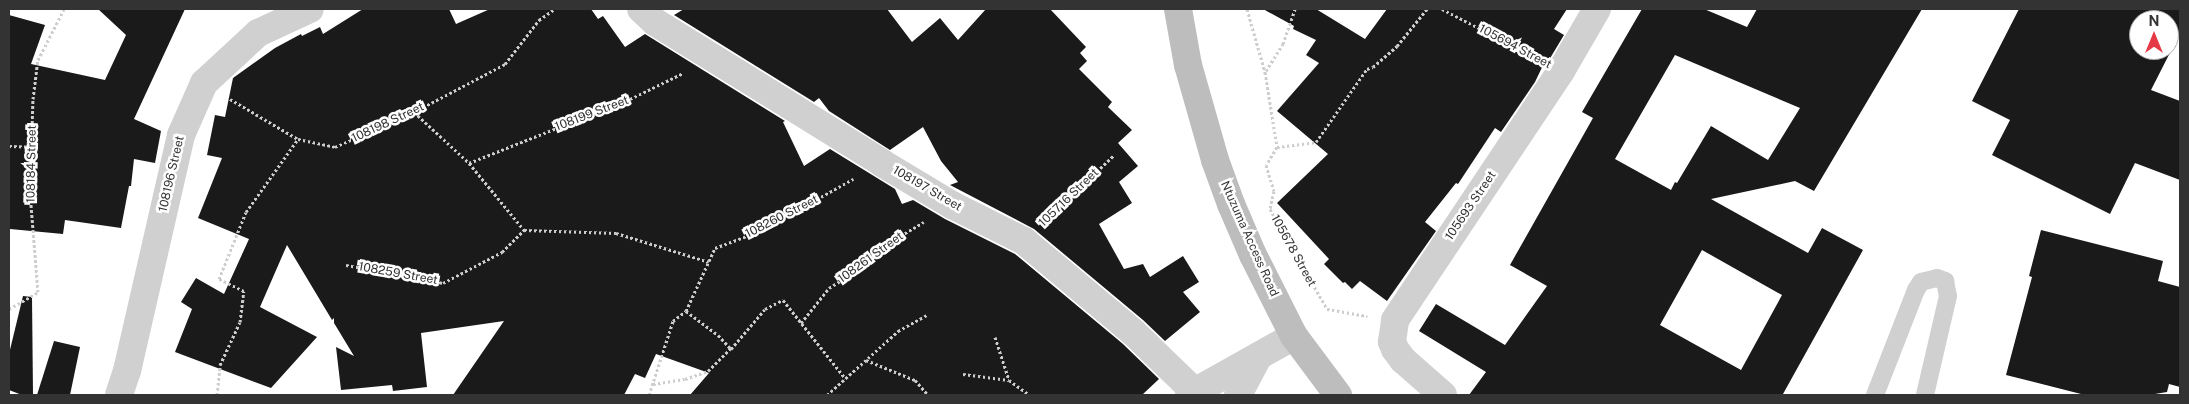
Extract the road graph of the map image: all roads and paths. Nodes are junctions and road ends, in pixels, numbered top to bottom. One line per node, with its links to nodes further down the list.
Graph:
1 (64, 9): 18 (path, 108184 Street)
2 (310, 9): 14 (street, 108196 Street)
3 (556, 9): 15 (path, 108198 Street)
4 (641, 9): 11 (street, 108197 Street)
5 (1178, 9): 34 (street, Ntuzuma Access Road)
6 (1247, 9): 13 (path)
7 (1295, 9): 13 (path)
8 (1427, 9): 19 (path)
9 (1442, 9): 12 (path, 105694 Street)
10 (1598, 9): 12 (street, 105693 Street)
11 (713, 58): 21 (path, 108199 Street); 22 (street, 108197 Street)
12 (1561, 71): 31 (street, 105693 Street)
13 (1265, 72): 19 (path)
14 (204, 83): 16 (path, 108198 Street); 44 (street, 108196 Street)
15 (414, 112): 16 (path, 108198 Street); 21 (path)
16 (298, 139): 45 (path)
17 (9, 146): 18 (path)
18 (32, 147): 28 (path, 108184 Street)
19 (1277, 147): 31 (path, 105678 Street)
20 (1114, 155): 25 (path, 105716 Street)
21 (469, 163): 24 (path)
22 (882, 163): 23 (street, 108197 Street); 26 (path, 108260 Street)
23 (952, 204): 25 (street, 108197 Street); 33 (path, 108261 Street)
24 (524, 230): 26 (path); 27 (path, 108259 Street)
25 (1024, 241): 43 (street, 108197 Street)
26 (708, 262): 29 (path, 108260 Street)
27 (346, 265)
28 (9, 309)
29 (686, 311): 36 (path); 42 (path, 108260 Street)
30 (927, 315): 38 (path)
31 (1395, 320): 52 (street, 105693 Street)
32 (756, 321): 36 (path)
33 (801, 323): 36 (path); 40 (path)
34 (1294, 336): 37 (street); 51 (street, Ntuzuma Access Road)
35 (995, 337): 41 (path)
36 (730, 348): 42 (path)
37 (1258, 357): 43 (street); 50 (street)
38 (866, 360): 40 (path); 48 (path)
39 (963, 374): 41 (path)
40 (845, 378): 47 (path)
41 (1009, 380): 49 (path)
42 (653, 384): 46 (path, 108260 Street)
43 (1192, 394)
44 (119, 395)
45 (217, 395)
46 (649, 395)
47 (827, 395)
48 (928, 395)
49 (1030, 395)
50 (1238, 395)
51 (1338, 395)
52 (1443, 395)
53 (1876, 395): 54 (lane)
54 (1925, 395)

